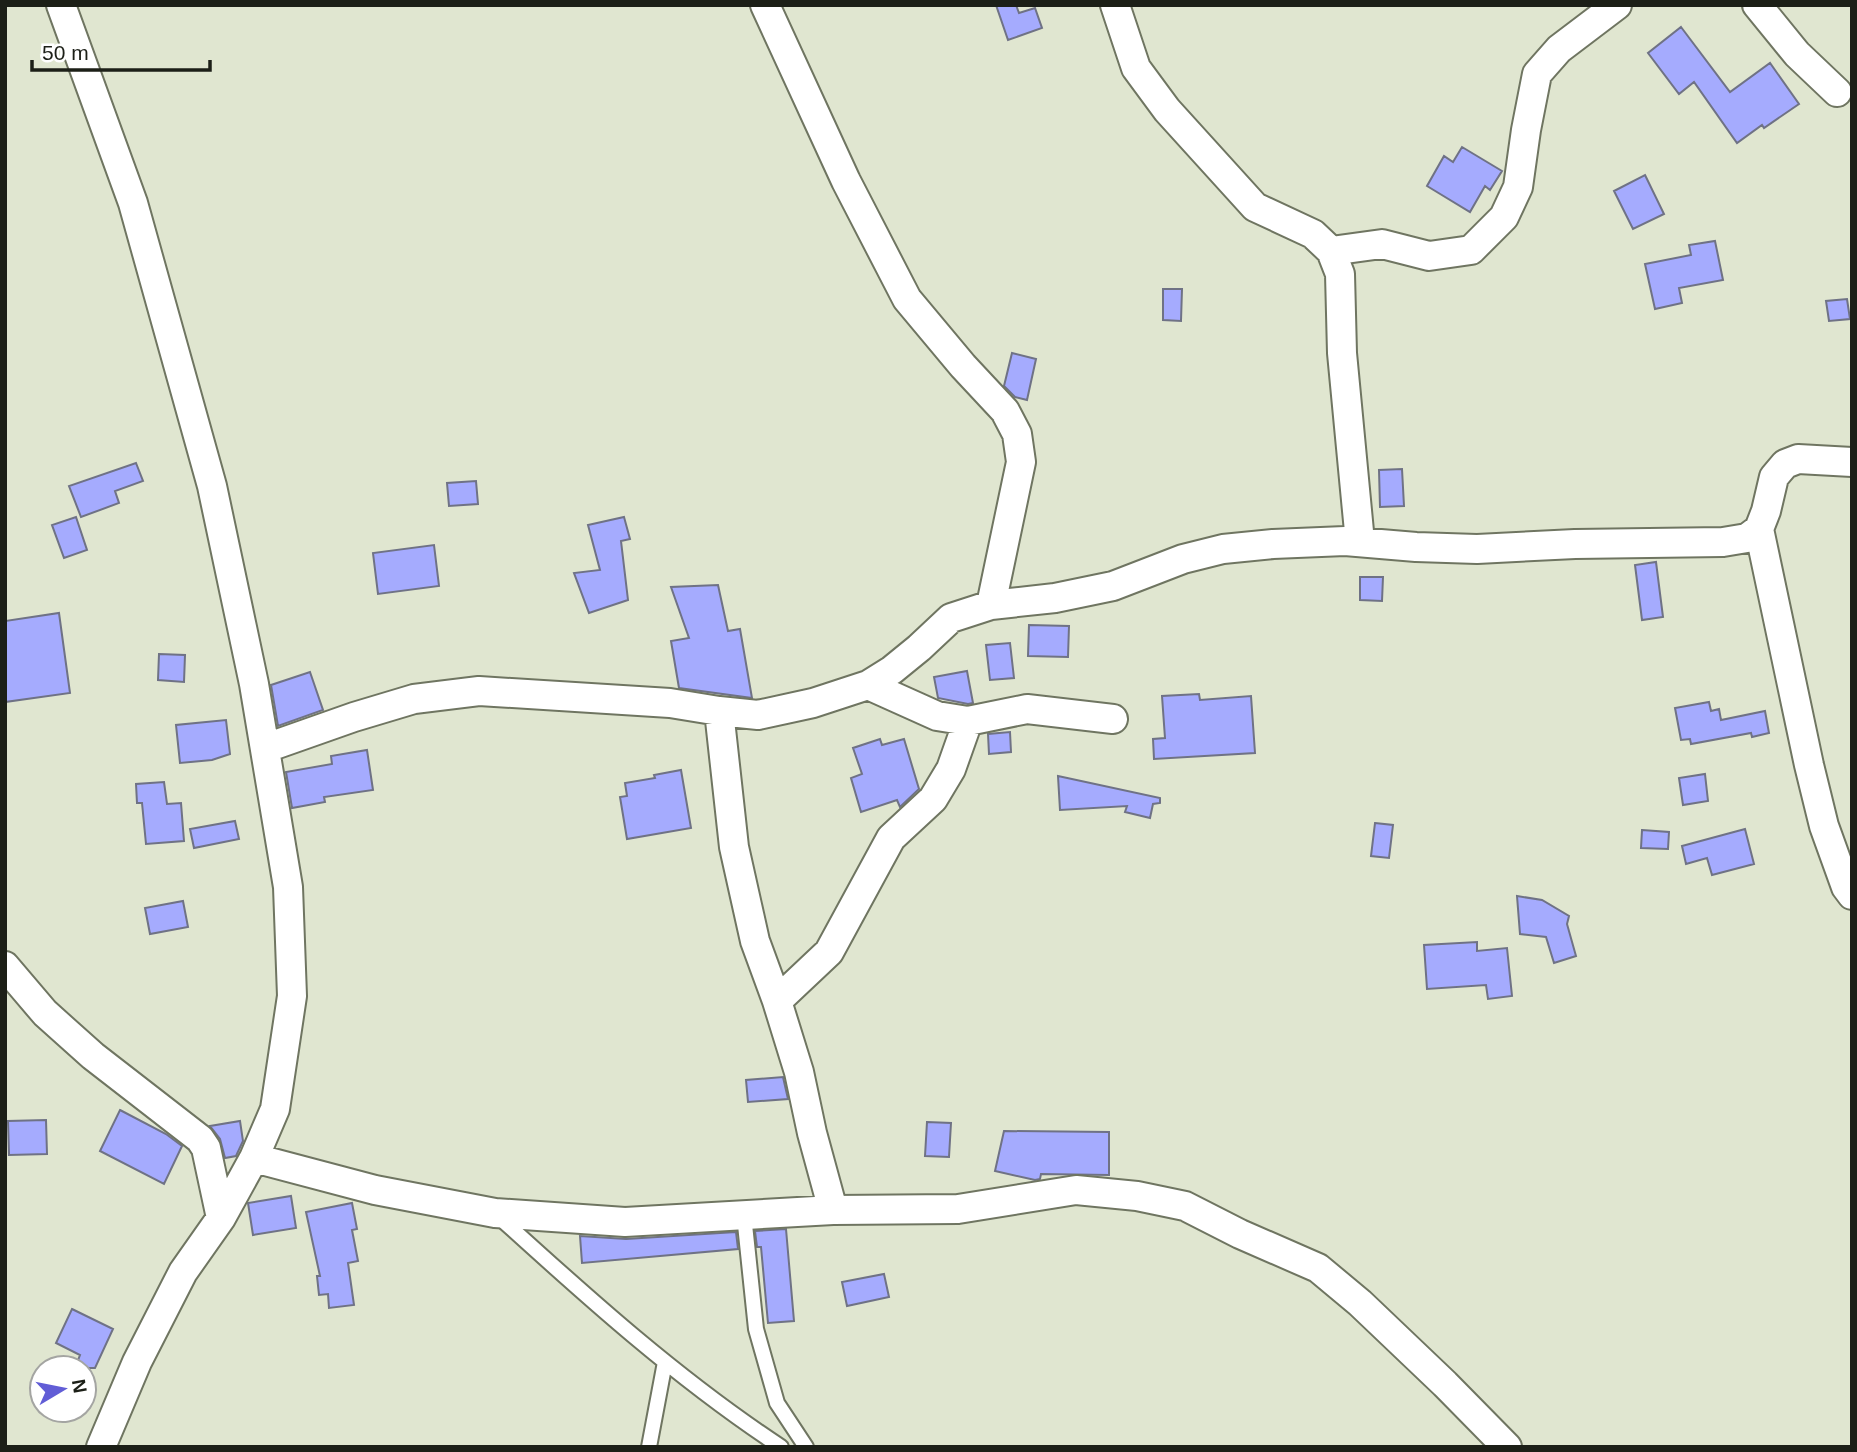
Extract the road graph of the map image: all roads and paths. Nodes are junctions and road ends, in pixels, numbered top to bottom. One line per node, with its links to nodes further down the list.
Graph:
1 (61, 5): 16 (street)
2 (765, 5): 11 (street)
3 (1115, 5): 7 (street)
4 (1617, 5): 7 (street)
5 (1757, 5): 6 (street)
6 (1837, 92)
7 (1331, 251): 10 (street)
8 (1852, 462): 9 (street)
9 (1759, 529): 10 (street); 17 (street)
10 (1360, 542): 11 (street)
11 (990, 605): 12 (street)
12 (868, 685): 13 (street); 15 (street)
13 (719, 711): 16 (street); 19 (street)
14 (1113, 719): 15 (street)
15 (968, 721): 19 (street)
16 (265, 748): 20 (street)
17 (1852, 895)
18 (5, 966): 24 (street)
19 (777, 1000): 21 (street)
20 (254, 1158): 22 (street); 24 (street)
21 (833, 1210): 23 (street); 26 (street)
22 (495, 1213): 23 (street); 25 (lane)
23 (744, 1215): 30 (lane)
24 (221, 1217): 27 (street)
25 (665, 1362): 28 (lane); 29 (lane)
26 (1505, 1446)
27 (101, 1447)
28 (649, 1447)
29 (782, 1447)
30 (806, 1447)

